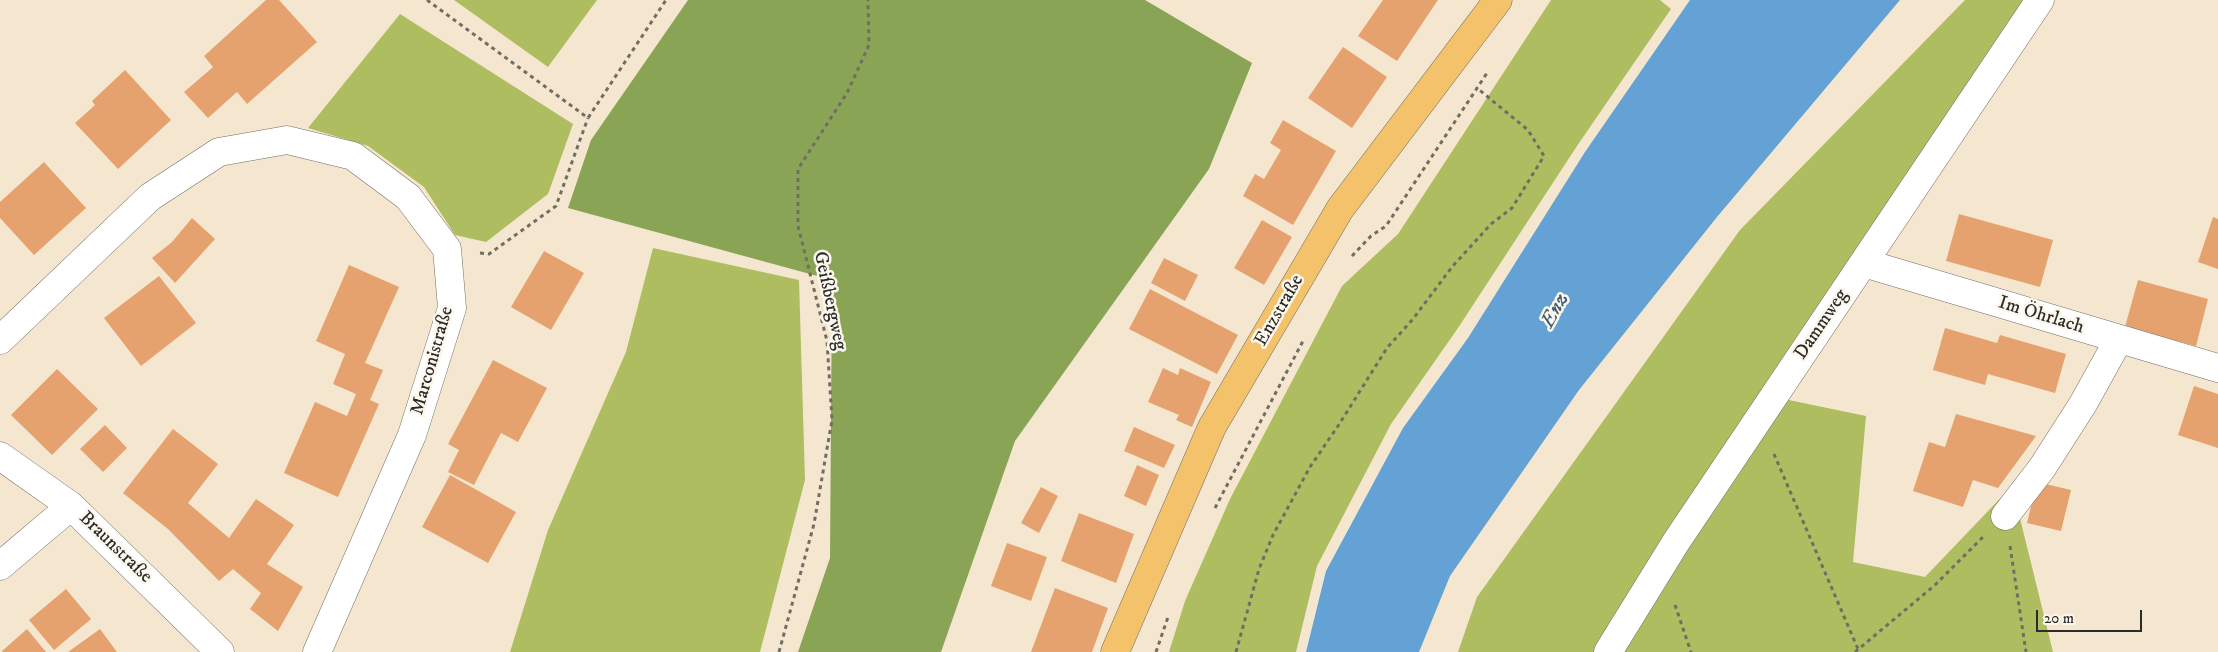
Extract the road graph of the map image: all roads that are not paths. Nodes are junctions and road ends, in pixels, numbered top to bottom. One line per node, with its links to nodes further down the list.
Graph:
1 (1498, 0): 13 (main road, Enzstraße)
2 (2040, 0): 3 (street, Dammweg)
3 (1864, 263): 4 (street, Im Öhrlach); 14 (street, Dammweg)
4 (2119, 339): 6 (street, Im Öhrlach); 9 (street)
5 (0, 340): 12 (street, Marconistraße)
6 (2218, 368)
7 (0, 456): 8 (street, Braunstraße)
8 (71, 506): 10 (street); 11 (street, Braunstraße)
9 (2005, 516)
10 (0, 566)
11 (220, 652)
12 (317, 652)
13 (1115, 652)
14 (1608, 652)

